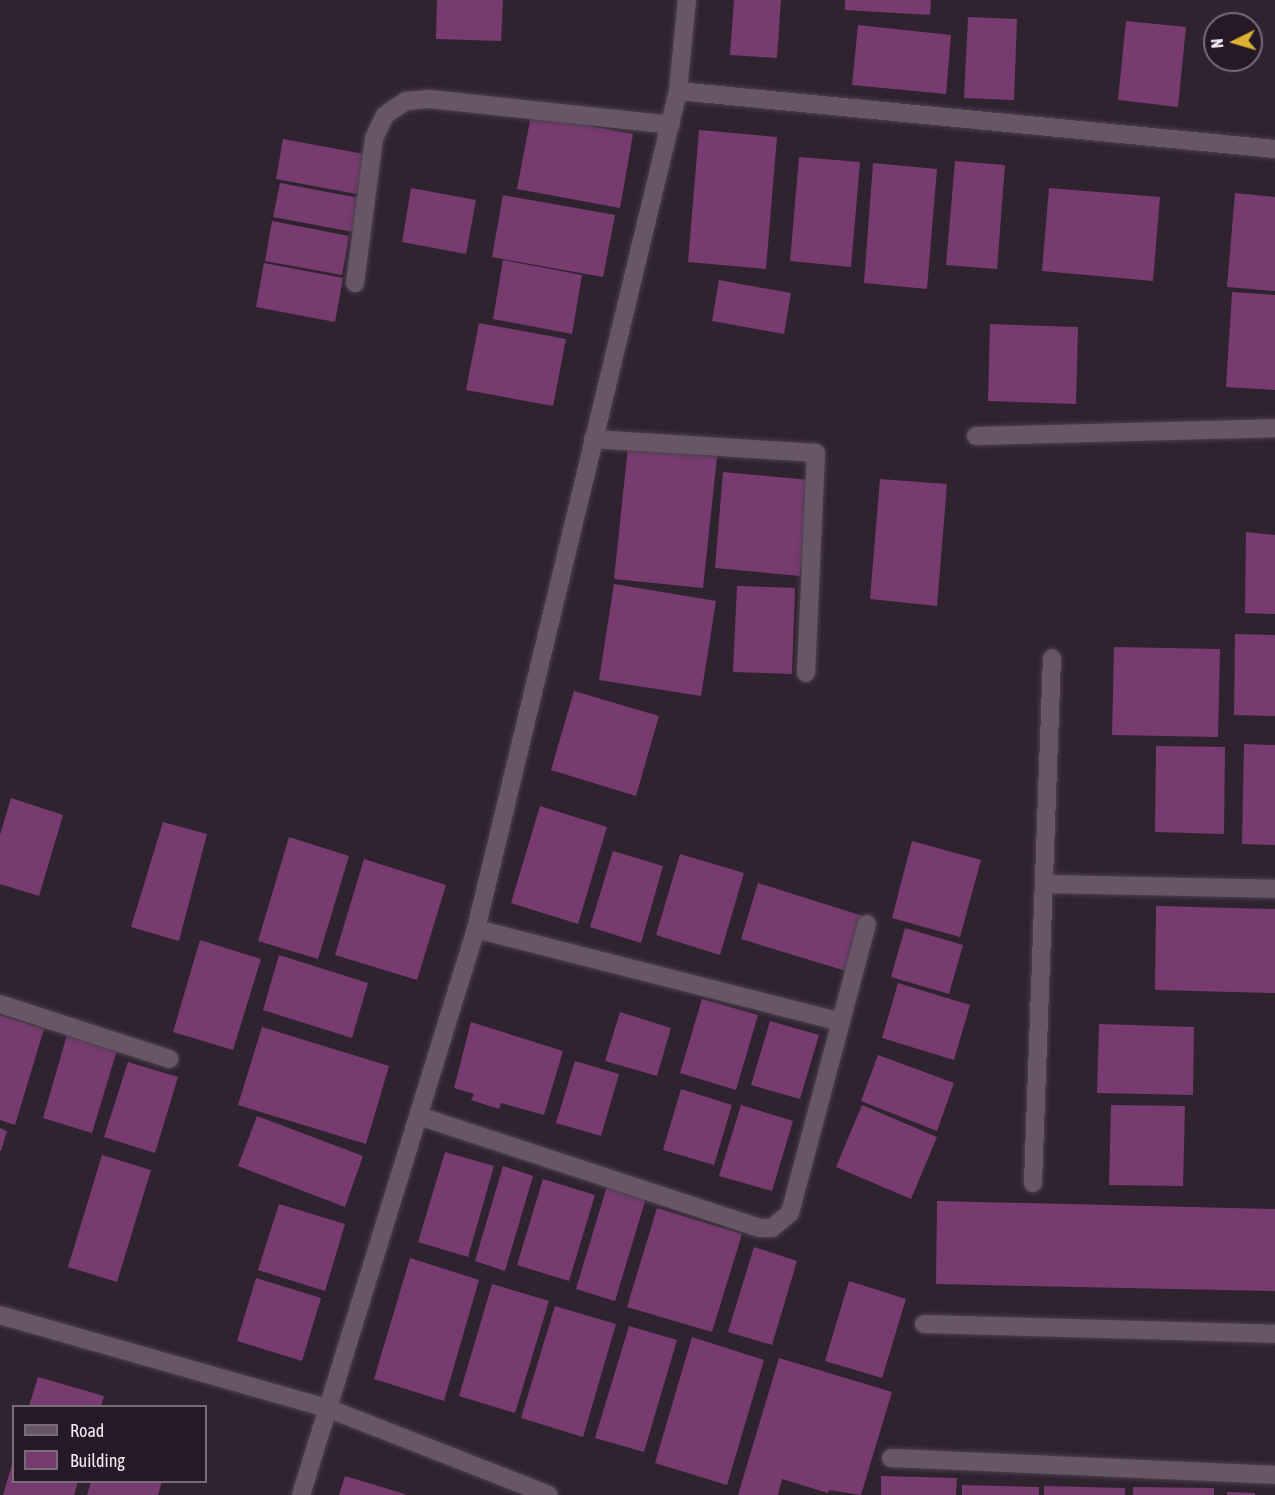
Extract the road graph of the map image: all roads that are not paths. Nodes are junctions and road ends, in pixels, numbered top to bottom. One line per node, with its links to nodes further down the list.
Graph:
1 (687, 0): 2 (street)
2 (678, 92): 3 (street); 4 (street)
3 (671, 125): 5 (street); 8 (street)
4 (1275, 149)
5 (355, 283)
6 (1275, 428): 7 (street)
7 (976, 436)
8 (593, 439): 10 (street); 14 (street)
9 (1052, 658): 11 (street)
10 (806, 673)
11 (1044, 884): 12 (street); 19 (street)
12 (1275, 889)
13 (867, 924): 16 (street)
14 (476, 929): 16 (street); 18 (street)
15 (0, 1004): 17 (street)
16 (840, 1022): 18 (street)
17 (169, 1059)
18 (419, 1116): 23 (street)
19 (1033, 1183)
20 (0, 1315): 23 (street)
21 (924, 1324): 22 (street)
22 (1275, 1334)
23 (327, 1408): 26 (street); 27 (street)
24 (891, 1458): 25 (street)
25 (1275, 1475)
26 (301, 1495)
27 (549, 1495)

